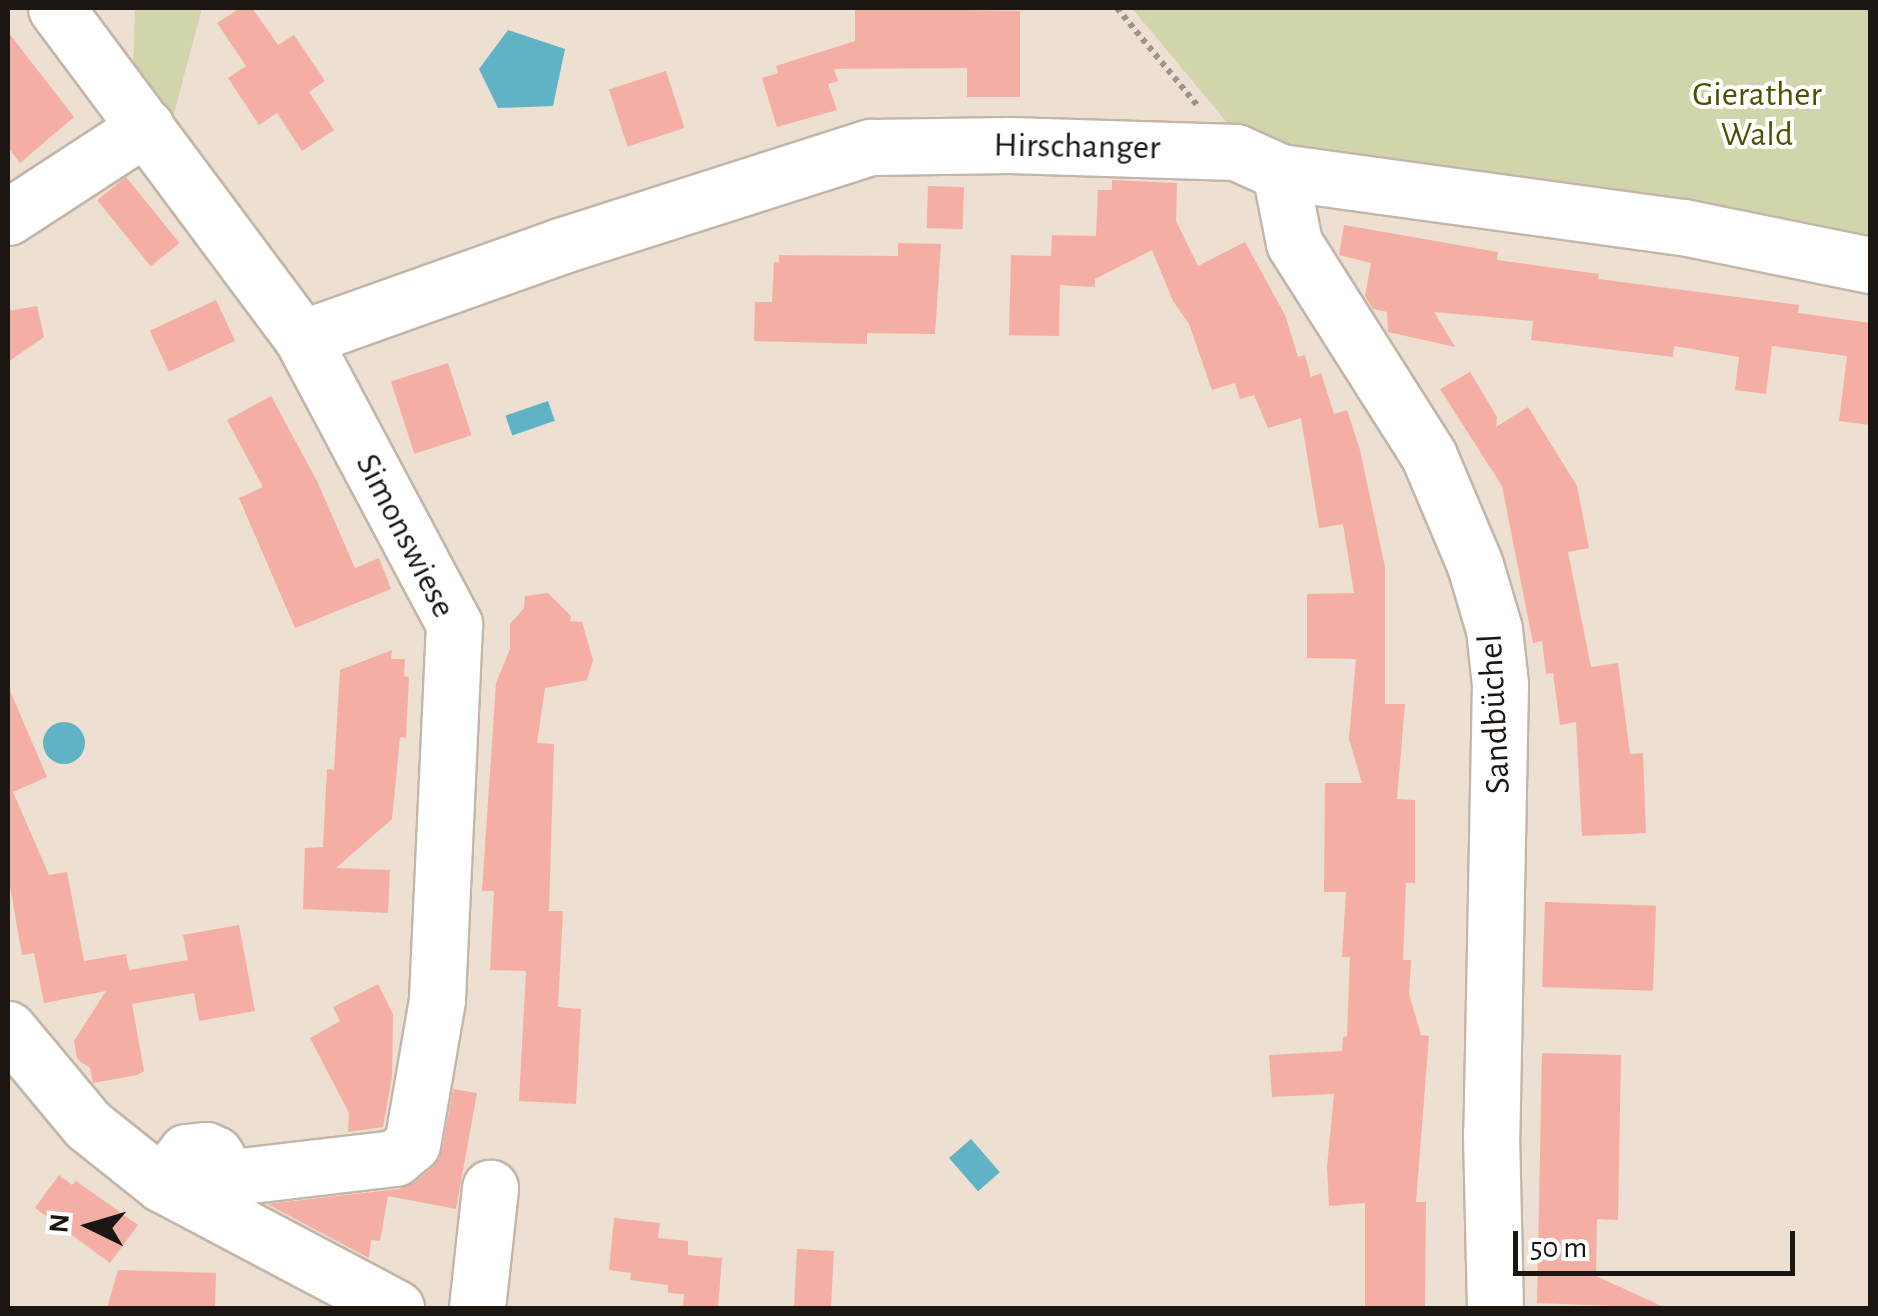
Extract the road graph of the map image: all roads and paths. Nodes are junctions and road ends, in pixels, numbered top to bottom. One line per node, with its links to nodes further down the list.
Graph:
1 (56, 8): 3 (street, Simonswiese)
2 (1117, 8): 4 (path)
3 (146, 126): 5 (street); 7 (street, Simonswiese)
4 (1258, 162): 6 (street, Hirschanger); 7 (street, Hirschanger); 13 (street, Sandbüchel)
5 (8, 216)
6 (1870, 265)
7 (302, 338): 10 (street, Simonswiese)
8 (8, 1029): 10 (street)
9 (490, 1188): 12 (street)
10 (198, 1191): 11 (street)
11 (396, 1308)
12 (478, 1308)
13 (1495, 1308)

